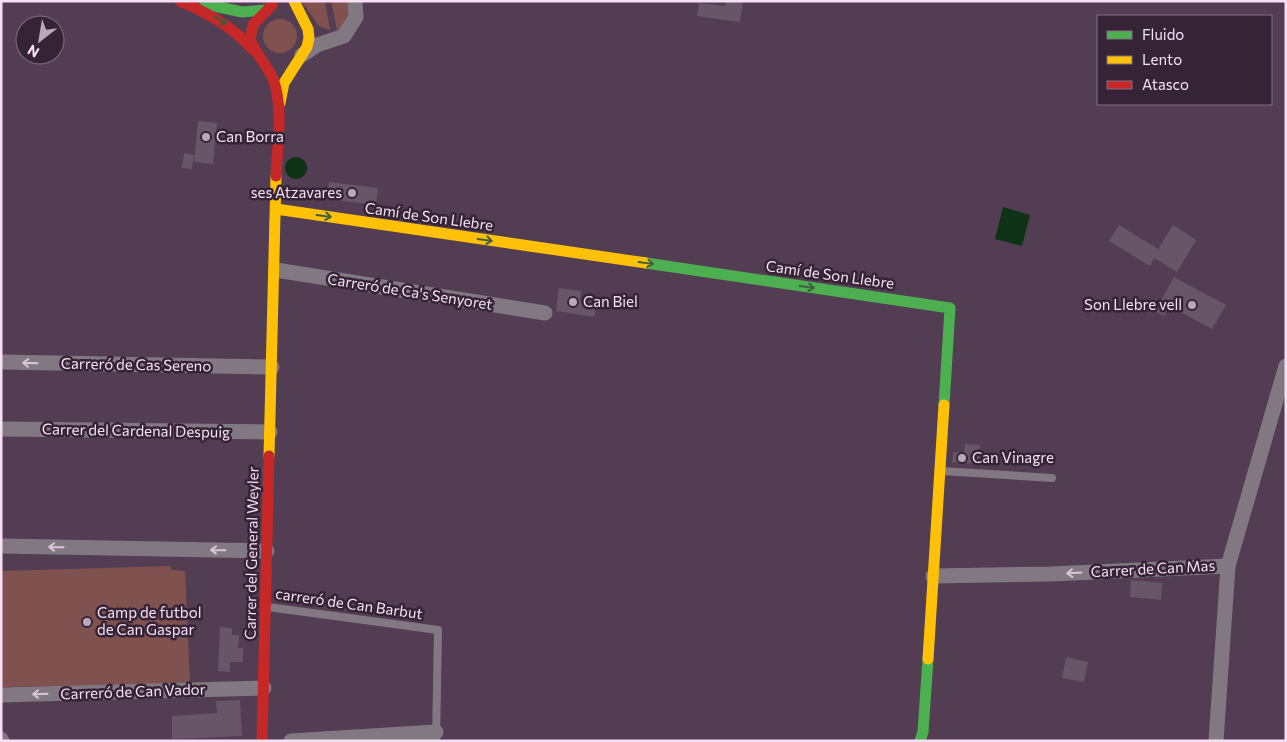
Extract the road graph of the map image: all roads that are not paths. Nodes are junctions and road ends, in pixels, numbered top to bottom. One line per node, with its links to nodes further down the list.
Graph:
1 (180, 1): 9 (main road, one-way to 9)
2 (200, 1): 6 (main road)
3 (274, 1): 6 (main road)
4 (294, 1): 7 (main road)
5 (355, 1): 8 (street)
6 (266, 10): 7 (main road); 9 (main road)
7 (302, 18): 8 (street); 10 (main road)
8 (348, 30): 10 (street)
9 (256, 54): 10 (main road); 11 (main road)
10 (302, 56): 11 (main road)
11 (278, 108): 12 (main road, Carrer del General Weyler)
12 (276, 209): 13 (main road, Carrer del General Weyler); 20 (main road, Camí de Son Llebre, one-way to 20)
13 (276, 270): 14 (street, Carreró de Ca's Senyoret); 17 (main road, Carrer del General Weyler)
14 (545, 313)
15 (1, 362): 17 (street, Carreró de Cas Sereno, one-way to 15)
16 (1286, 366): 24 (street)
17 (272, 367): 19 (main road, Carrer del General Weyler)
18 (1, 429): 19 (street, Carrer del Cardenal Despuig)
19 (270, 432): 23 (main road, Carrer del General Weyler)
20 (939, 471): 21 (lane); 25 (main road, Camí de Son Llebre)
21 (1052, 478)
22 (1, 546): 23 (street, one-way to 22)
23 (267, 551): 26 (main road, Carrer del General Weyler)
24 (1228, 566): 25 (street, Carrer de Can Mas, one-way to 25); 33 (street, Carrer de Can Mas)
25 (932, 576): 32 (main road, Camí de Son Llebre)
26 (266, 607): 27 (main road, Carrer del General Weyler); 29 (lane, carreró de Can Barbut)
27 (264, 688): 28 (street, Carreró de Can Vador, one-way to 28); 30 (main road, Carrer del General Weyler)
28 (1, 695)
29 (436, 736): 31 (street)
30 (262, 741)
31 (290, 741)
32 (920, 741)
33 (1216, 741)

